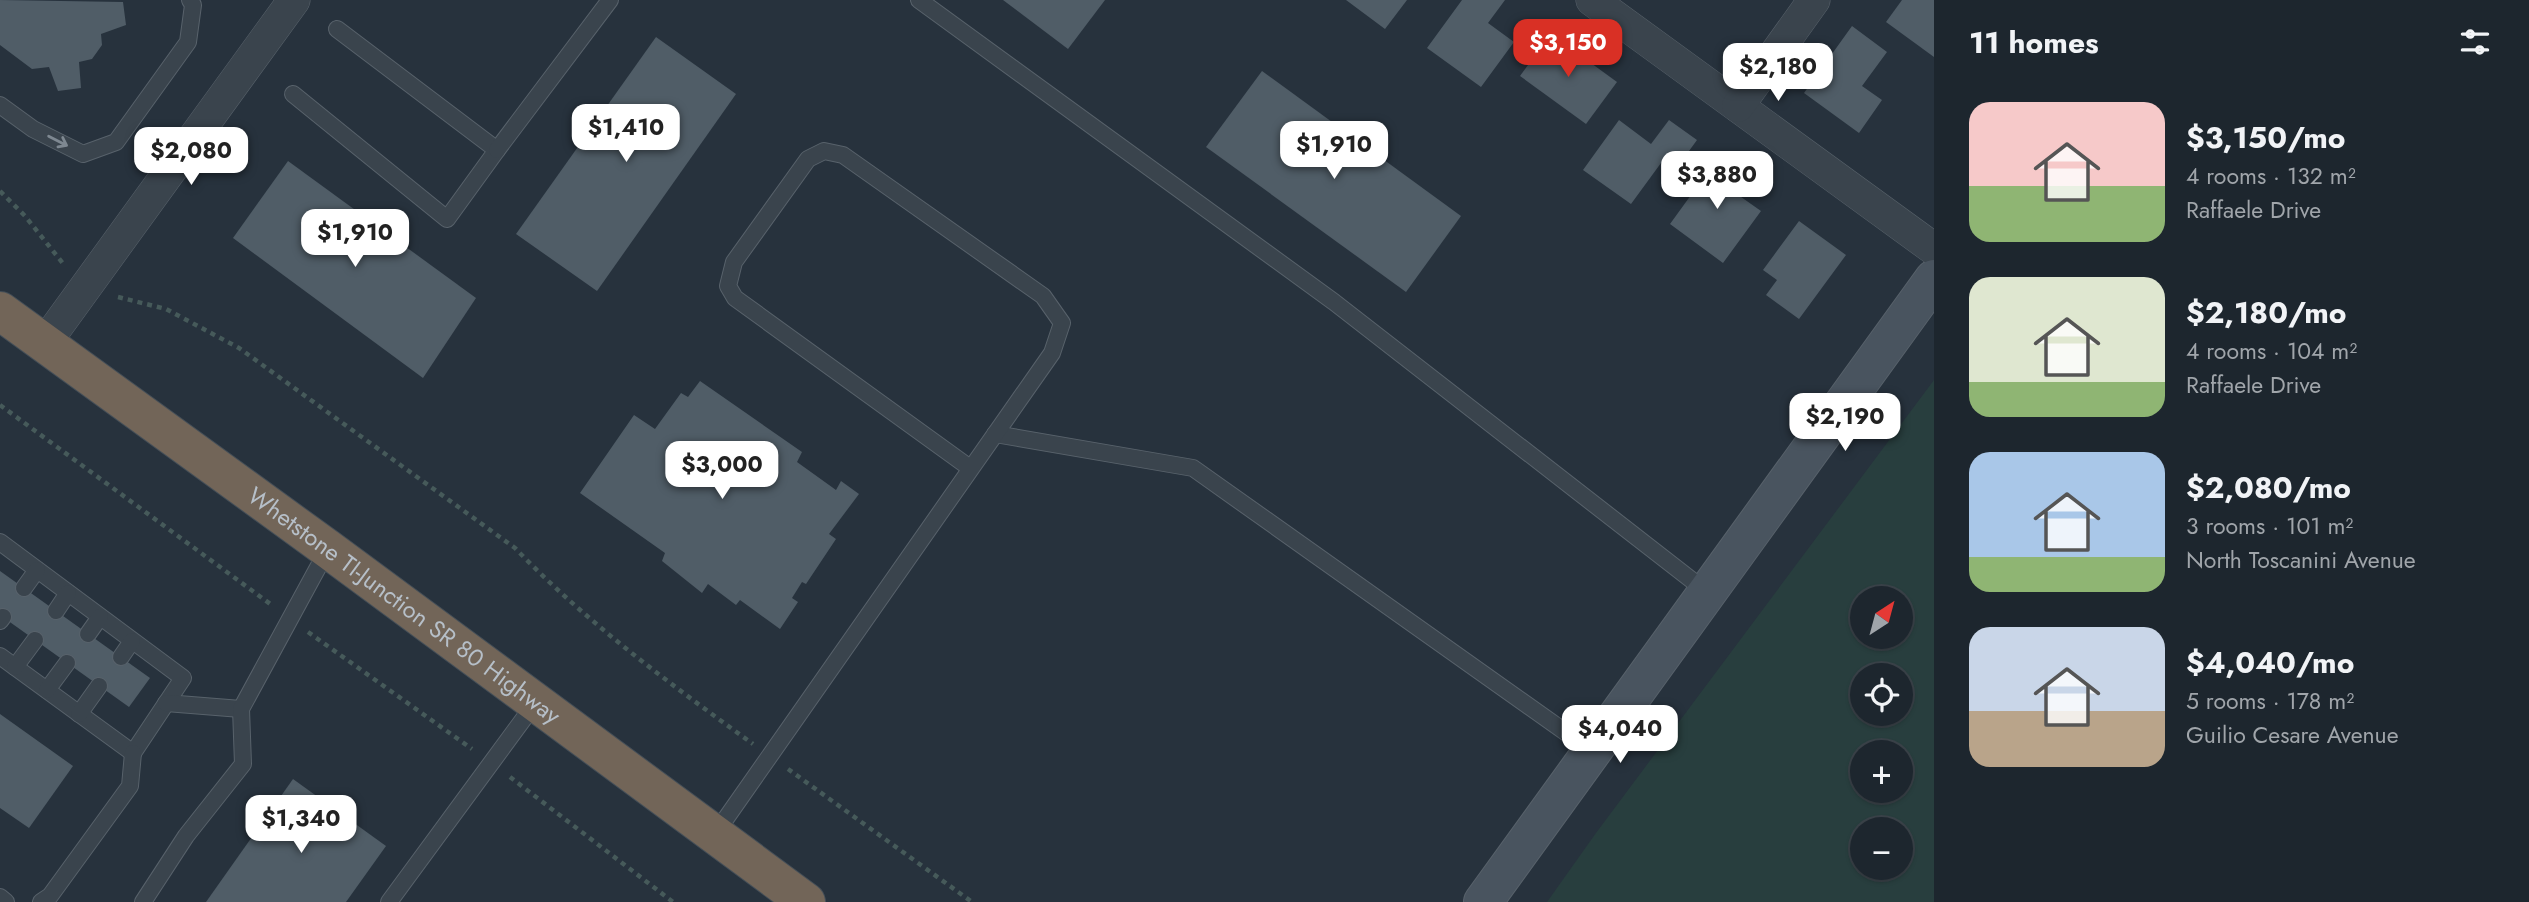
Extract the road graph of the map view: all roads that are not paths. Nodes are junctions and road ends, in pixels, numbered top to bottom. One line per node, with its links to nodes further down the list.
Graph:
1 (190, 0): 9 (lane, one-way to 1)
2 (294, 0): 15 (street)
3 (610, 0): 11 (lane)
4 (919, 0): 22 (lane)
5 (1592, 0): 10 (street)
6 (1814, 0): 10 (street)
7 (337, 29): 11 (lane)
8 (293, 94): 11 (lane)
9 (0, 105)
10 (1738, 106): 12 (street)
11 (497, 150)
12 (1934, 249)
13 (1934, 279): 22 (street)
14 (0, 311): 15 (highway, Whetstone TI-Junction SR 80 Highway)
15 (45, 343): 19 (highway, Whetstone TI-Junction SR 80 Highway)
16 (995, 434): 17 (lane); 17 (lane); 39 (lane)
17 (970, 468): 41 (lane)
18 (2, 546): 20 (lane)
19 (328, 549): 35 (highway, Whetstone TI-Junction SR 80 Highway); 37 (lane)
20 (37, 570): 21 (lane); 23 (lane)
21 (24, 588)
22 (1707, 592): 39 (street)
23 (68, 593): 24 (lane); 25 (lane)
24 (56, 611)
25 (100, 617): 26 (lane); 28 (lane)
26 (88, 634)
27 (35, 640): 32 (lane)
28 (132, 641): 30 (lane); 36 (lane)
29 (0, 656): 32 (lane)
30 (121, 657)
31 (67, 663): 34 (lane)
32 (15, 667): 34 (lane)
33 (99, 686): 38 (lane)
34 (47, 690): 38 (lane)
35 (536, 702): 41 (highway, Whetstone TI-Junction SR 80 Highway); 47 (lane)
36 (166, 704): 37 (lane); 40 (lane)
37 (241, 709): 46 (lane)
38 (79, 714): 40 (lane)
39 (1592, 751): 48 (street)
40 (133, 753): 45 (lane)
41 (715, 834): 43 (highway, Whetstone TI-Junction SR 80 Highway)
42 (0, 897): 44 (lane)
43 (793, 898)
44 (6, 902)
45 (41, 902)
46 (144, 902)
47 (389, 902)
48 (1483, 902)

